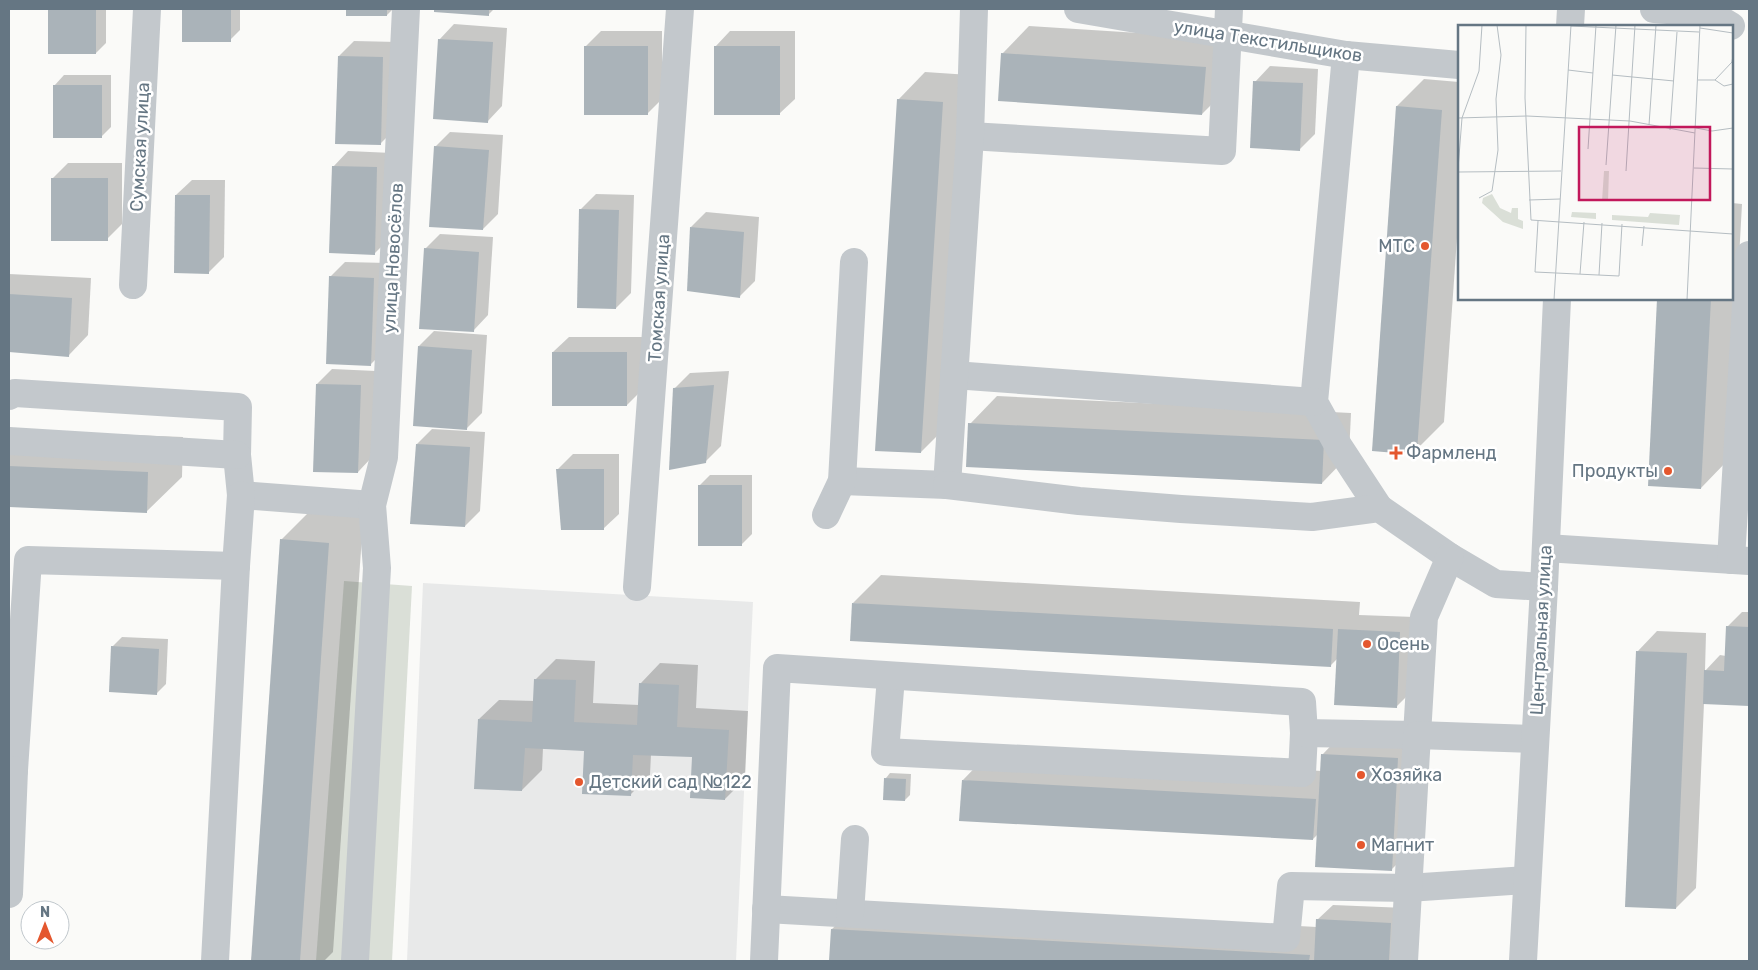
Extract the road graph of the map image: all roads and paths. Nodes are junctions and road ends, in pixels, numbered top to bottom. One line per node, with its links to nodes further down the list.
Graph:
1 (147, 9): 19 (street, Сумская улица)
2 (406, 9): 29 (street, улица Новосёлов)
3 (680, 9): 36 (street, Томская улица)
4 (974, 9): 16 (street)
5 (1078, 9): 12 (street, улица Текстильщиков)
6 (1229, 9): 12 (street)
7 (1571, 9): 9 (street)
8 (1654, 9): 10 (street)
9 (1570, 25)
10 (1728, 25)
11 (1733, 28): 13 (street)
12 (1228, 36): 14 (street, улица Текстильщиков); 16 (street)
13 (1749, 37)
14 (1346, 56): 15 (street, улица Текстильщиков); 23 (street)
15 (1458, 65)
16 (970, 136): 21 (street)
17 (1749, 255): 34 (street)
18 (854, 262): 26 (street)
19 (133, 285)
20 (1557, 300): 32 (street, Центральная улица)
21 (954, 375): 23 (street); 27 (street)
22 (9, 396): 25 (street)
23 (1314, 402): 30 (street)
24 (9, 441): 25 (street)
25 (237, 455): 28 (street)
26 (842, 481): 27 (street); 31 (street)
27 (947, 485): 30 (street)
28 (241, 494): 29 (street); 35 (street)
29 (372, 505): 50 (street, улица Новосёлов)
30 (1379, 508): 33 (street)
31 (826, 515)
32 (1546, 548): 34 (street); 37 (street, Центральная улица)
33 (1450, 556): 37 (street); 40 (street)
34 (1740, 560)
35 (236, 566): 42 (street); 49 (street)
36 (637, 586)
37 (1544, 587): 41 (street, Центральная улица)
38 (891, 677): 39 (street); 39 (street); 47 (street)
39 (1304, 733): 40 (street)
40 (1417, 735): 41 (street); 45 (street)
41 (1535, 739): 44 (street, Центральная улица)
42 (11, 770): 46 (street)
43 (855, 839): 48 (street)
44 (1527, 880): 45 (street); 53 (street, Центральная улица)
45 (1408, 888): 48 (street); 52 (street)
46 (9, 894)
47 (766, 909): 48 (street); 51 (street)
48 (850, 914)
49 (215, 961)
50 (355, 961)
51 (764, 961)
52 (1404, 961)
53 (1523, 961)

